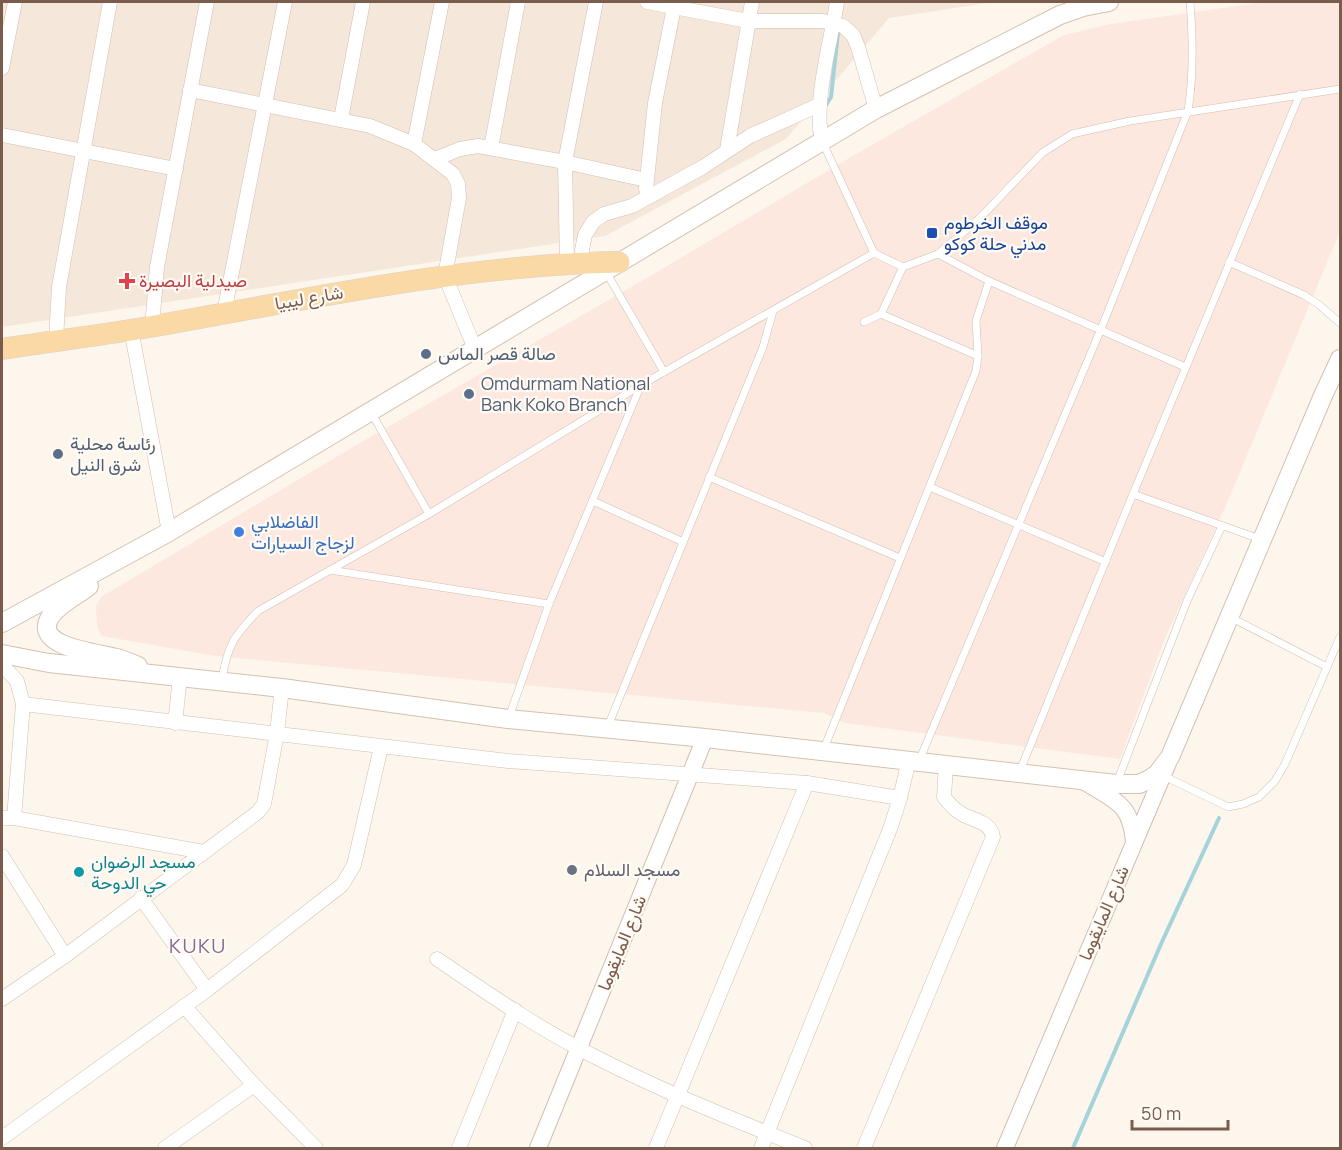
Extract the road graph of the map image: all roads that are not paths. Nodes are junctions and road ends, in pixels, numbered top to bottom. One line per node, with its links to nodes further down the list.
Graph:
1 (15, 2): 17 (street)
2 (110, 2): 31 (street)
3 (207, 2): 19 (street)
4 (285, 2): 21 (street)
5 (363, 2): 25 (street)
6 (442, 2): 28 (street)
7 (518, 2): 29 (street)
8 (596, 2): 33 (street)
9 (647, 2): 14 (street)
10 (752, 2): 15 (street)
11 (837, 2): 16 (street)
12 (1109, 2): 23 (main road)
13 (1190, 2): 24 (lane)
14 (674, 4): 15 (street); 35 (street)
15 (748, 21): 16 (street); 30 (street)
16 (834, 22): 22 (street); 23 (street)
17 (2, 68)
18 (1341, 89): 20 (lane)
19 (190, 90): 21 (street); 34 (street)
20 (1300, 94): 24 (lane); 39 (lane)
21 (265, 105): 25 (street); 46 (street)
22 (819, 105): 27 (street); 30 (street)
23 (876, 109): 27 (main road)
24 (1188, 111): 38 (lane); 52 (lane)
25 (341, 119): 28 (street)
26 (2, 135): 31 (street)
27 (822, 141): 37 (lane); 41 (main road)
28 (414, 144): 32 (street)
29 (491, 148): 32 (street); 33 (street)
30 (727, 150): 36 (street)
31 (84, 151): 34 (street); 53 (street)
32 (435, 159): 43 (street)
33 (565, 162): 35 (street); 40 (street)
34 (176, 168): 50 (street)
35 (646, 180): 36 (street)
36 (647, 199): 40 (street)
37 (874, 253): 42 (lane); 45 (lane)
38 (938, 254): 42 (lane); 44 (lane)
39 (1229, 262): 49 (lane); 58 (lane)
40 (575, 263): 41 (main road, شارع ليبيا); 43 (main road, شارع ليبيا)
41 (612, 266): 55 (main road); 59 (lane)
42 (903, 267): 47 (lane)
43 (445, 276): 46 (main road, شارع ليبيا); 55 (street)
44 (989, 281): 52 (lane); 56 (lane)
45 (773, 310): 59 (lane); 62 (lane)
46 (224, 313): 50 (main road, شارع ليبيا)
47 (881, 314): 48 (lane); 56 (lane)
48 (864, 322)
49 (1341, 323)
50 (152, 327): 51 (main road, شارع ليبيا)
51 (131, 329): 53 (main road, شارع ليبيا); 69 (street)
52 (1101, 329): 58 (lane); 67 (lane)
53 (56, 340): 54 (main road, شارع ليبيا)
54 (2, 349)
55 (475, 349): 61 (main road)
56 (978, 356): 63 (lane)
57 (1341, 359): 70 (main road)
58 (1185, 367): 64 (lane)
59 (664, 372): 60 (lane)
60 (641, 385): 65 (lane); 66 (lane)
61 (370, 411): 66 (lane); 69 (main road)
62 (709, 477): 71 (lane); 73 (lane)
63 (930, 487): 67 (lane); 73 (lane)
64 (1133, 494): 68 (lane); 74 (lane)
65 (593, 501): 71 (lane); 76 (lane)
66 (429, 514): 75 (lane)
67 (1018, 525): 74 (lane); 95 (lane)
68 (1222, 526): 70 (lane); 102 (lane)
69 (169, 532): 72 (main road)
70 (1262, 540): 77 (main road)
71 (683, 542): 89 (lane)
72 (125, 556): 78 (main road); 82 (main road)
73 (900, 558): 93 (lane)
74 (1106, 562): 97 (lane)
75 (330, 570): 76 (lane); 84 (lane)
76 (549, 604): 87 (lane)
77 (1230, 617): 81 (lane); 94 (main road)
78 (2, 623)
79 (1341, 637): 81 (lane)
80 (2, 663): 82 (main road); 86 (street)
81 (1327, 667): 99 (lane)
82 (159, 675): 83 (main road)
83 (180, 677): 84 (main road); 88 (street)
84 (222, 681): 85 (main road)
85 (282, 688): 87 (main road); 90 (street)
86 (23, 704): 88 (street); 104 (street)
87 (508, 719): 89 (main road)
88 (175, 723): 90 (street)
89 (608, 727): 91 (main road)
90 (277, 733): 92 (street); 106 (street)
91 (705, 738): 93 (main road); 98 (street, شارع المايقوما)
92 (381, 747): 98 (street); 111 (street)
93 (824, 751): 95 (main road)
94 (1170, 757): 99 (street, شارع المايقوما); 102 (main road)
95 (914, 760): 96 (main road); 103 (street)
96 (946, 765): 97 (main road); 127 (street)
97 (1019, 773): 100 (main road)
98 (690, 774): 101 (street); 115 (street, شارع المايقوما)
99 (1163, 776): 105 (street, شارع المايقوما)
100 (1085, 782): 102 (main road); 105 (street)
101 (807, 783): 103 (street); 117 (street)
102 (1116, 784)
103 (900, 798): 118 (street)
104 (8, 818): 106 (street)
105 (1134, 843): 128 (street, شارع المايقوما)
106 (204, 852): 108 (street)
107 (2, 855): 109 (street)
108 (141, 898): 109 (street); 111 (street)
109 (65, 956): 112 (street)
110 (437, 959): 114 (street)
111 (207, 990): 113 (street)
112 (2, 999)
113 (184, 1006): 116 (street); 119 (street)
114 (515, 1010): 115 (street); 122 (street)
115 (579, 1049): 117 (street); 123 (street, شارع المايقوما)
116 (254, 1085): 120 (street); 121 (street)
117 (678, 1096): 118 (street); 124 (street)
118 (767, 1133): 125 (street); 126 (street)
119 (2, 1138)
120 (165, 1149)
121 (316, 1149)
122 (459, 1149)
123 (538, 1149)
124 (656, 1149)
125 (761, 1149)
126 (805, 1149)
127 (864, 1149)
128 (1005, 1149)

